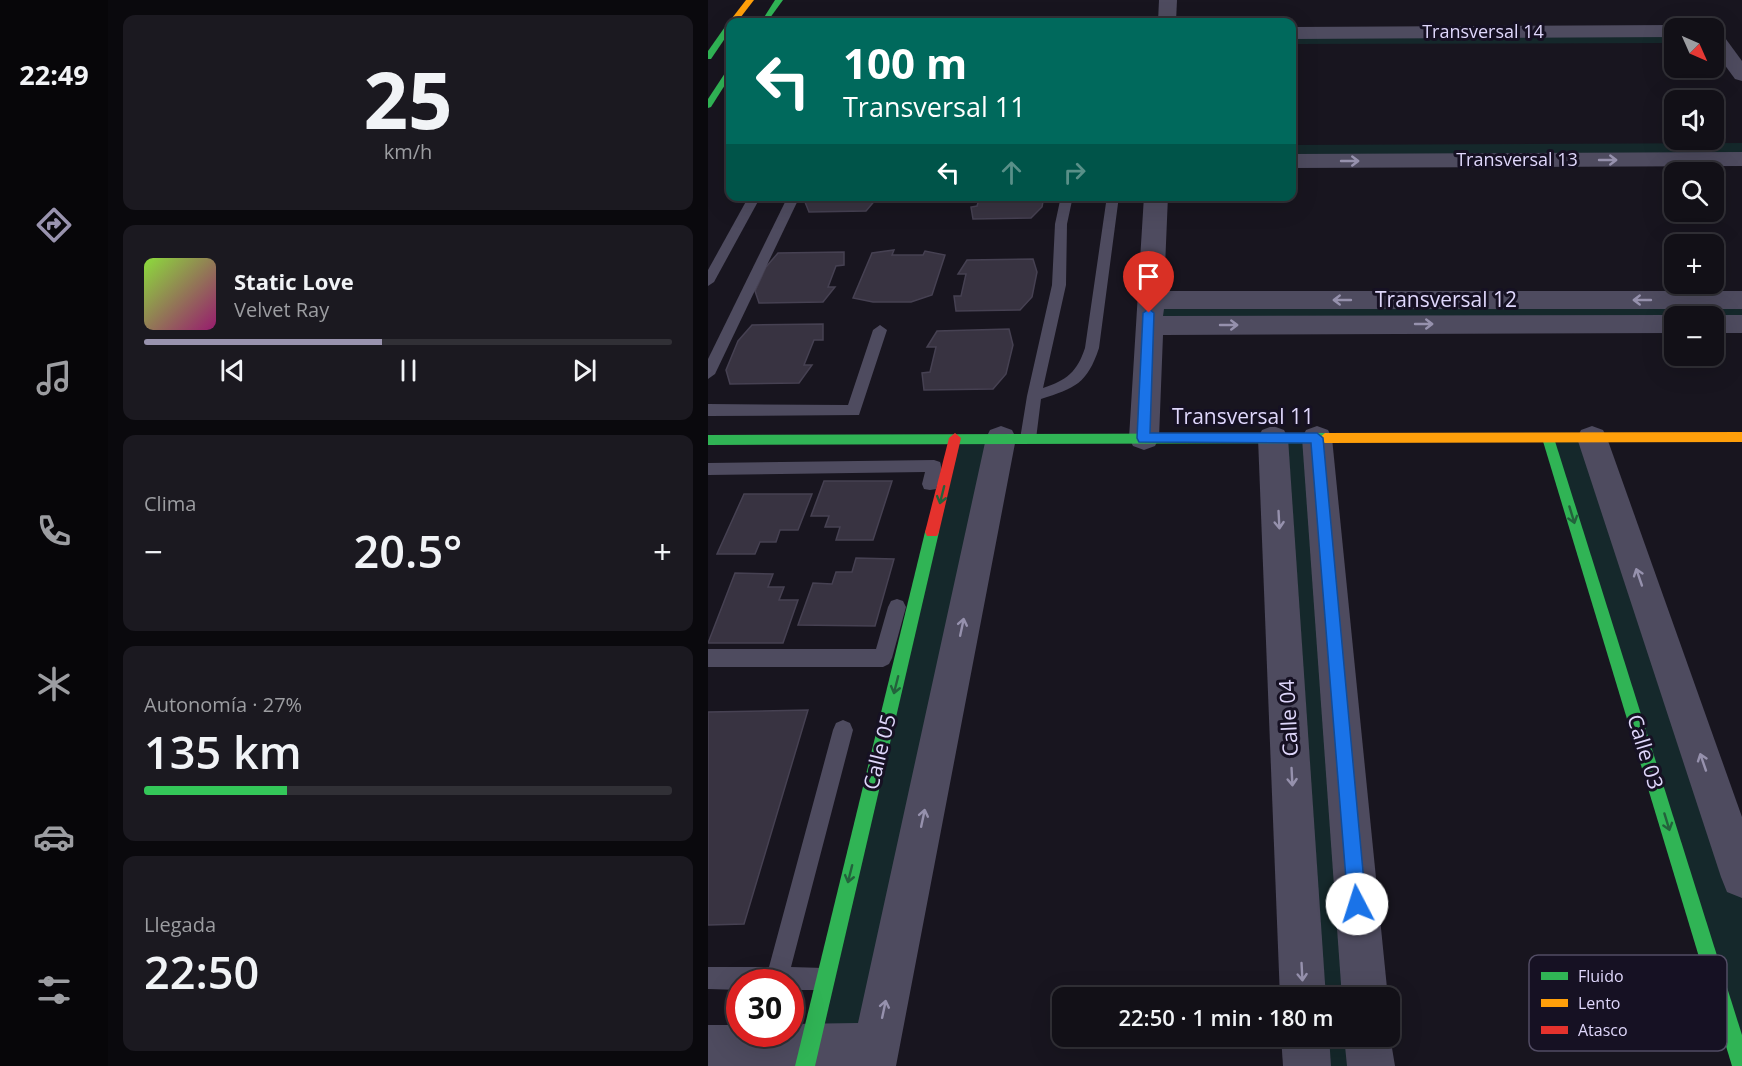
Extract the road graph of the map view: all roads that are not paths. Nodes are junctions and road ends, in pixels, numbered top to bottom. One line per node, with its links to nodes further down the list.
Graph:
1 (750, 0): 4 (street)
2 (779, 0): 5 (street)
3 (1168, 0): 6 (street)
4 (736, 18)
5 (767, 18)
6 (1167, 18)
7 (726, 32): 13 (street)
8 (1664, 32): 9 (street, Transversal 14)
9 (1552, 38): 10 (street, Transversal 14); 12 (street, Transversal 14)
10 (1300, 39)
11 (1724, 41): 14 (street)
12 (1664, 43)
13 (708, 57)
14 (1742, 75)
15 (726, 78): 16 (street)
16 (708, 105)
17 (1742, 143): 20 (street, Transversal 13)
18 (1296, 145): 19 (street, Transversal 13)
19 (1485, 152): 20 (street, Transversal 13); 22 (street, Transversal 13, one-way to 19)
20 (1636, 152): 21 (street, Transversal 13)
21 (1742, 159)
22 (1296, 161)
23 (752, 201): 28 (lane)
24 (792, 201): 36 (lane)
25 (1066, 201): 37 (lane)
26 (1112, 201): 37 (lane)
27 (1156, 201): 31 (street)
28 (708, 282)
29 (1742, 300): 30 (street, Transversal 12, one-way to 30)
30 (1534, 312): 31 (street, Transversal 12); 32 (street, Transversal 12)
31 (1149, 313): 41 (street)
32 (1664, 323)
33 (1724, 324): 34 (street)
34 (1742, 324)
35 (880, 330): 38 (lane)
36 (708, 374)
37 (1034, 396): 46 (lane)
38 (708, 410)
39 (1742, 437): 45 (street, Transversal 11)
40 (955, 438): 46 (street, Transversal 11); 47 (street, Transversal 11); 59 (street, Calle 05, one-way to 59)
41 (1144, 438): 42 (street, Transversal 11); 46 (street, Transversal 11)
42 (1274, 438): 43 (street, Transversal 11); 60 (street, Calle 04, one-way to 60)
43 (1317, 438): 44 (street, Transversal 11); 61 (street)
44 (1548, 438): 45 (street, Transversal 11); 51 (street, Calle 03, one-way to 51)
45 (1592, 438): 50 (street, one-way to 45)
46 (1014, 439): 68 (street, one-way to 46)
47 (714, 440): 48 (lane)
48 (708, 468): 49 (lane)
49 (708, 658)
50 (1673, 675): 51 (street); 53 (street, one-way to 50)
51 (1622, 676): 54 (street, Calle 03, one-way to 54)
52 (843, 730): 55 (lane)
53 (1742, 877)
54 (1710, 955)
55 (779, 969)
56 (708, 978): 57 (lane)
57 (726, 978)
58 (804, 979): 59 (lane)
59 (825, 980): 67 (street, Calle 05)
60 (1302, 987)
61 (1364, 987)
62 (1727, 1011): 66 (street, Calle 03, one-way to 66)
63 (1306, 1047): 69 (street)
64 (1369, 1047): 70 (street)
65 (708, 1049): 67 (street)
66 (1739, 1049)
67 (807, 1056): 68 (street)
68 (874, 1056)
69 (1307, 1066)
70 (1371, 1066)

